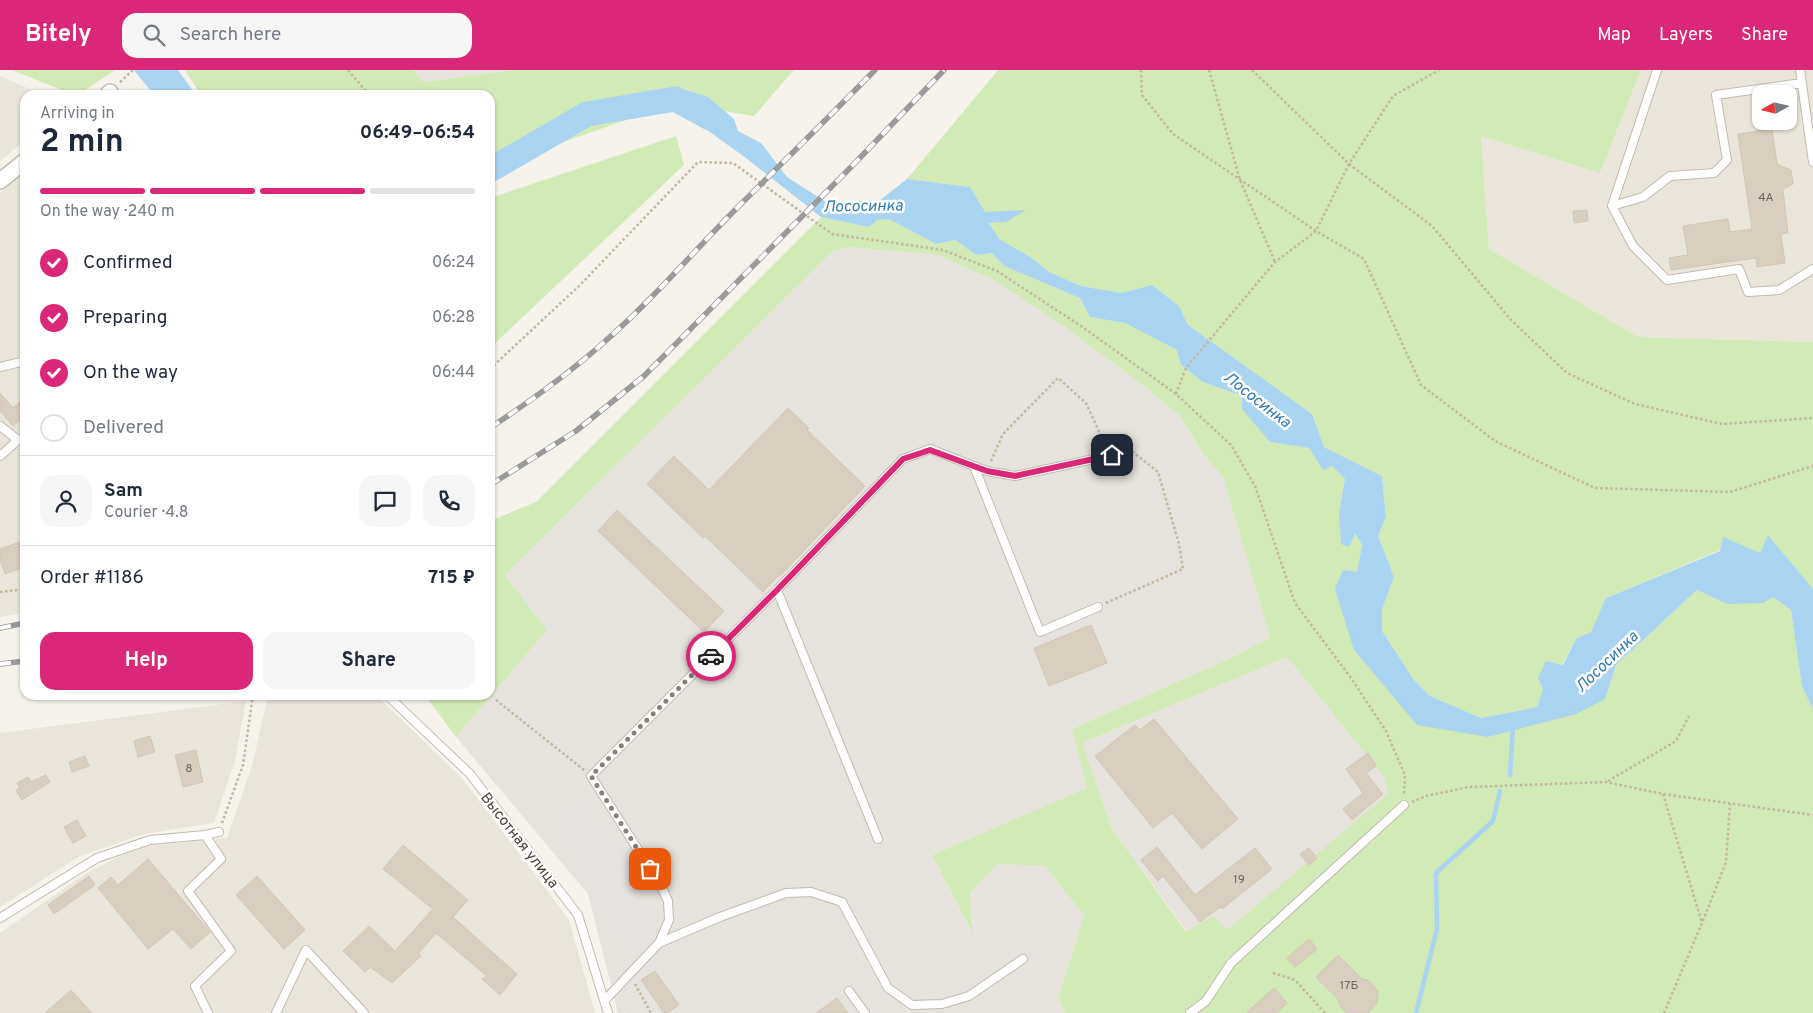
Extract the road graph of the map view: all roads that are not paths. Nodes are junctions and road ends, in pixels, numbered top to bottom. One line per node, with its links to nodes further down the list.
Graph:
1 (1657, 70): 7 (lane)
2 (1800, 70): 3 (lane)
3 (1802, 82): 4 (lane); 7 (lane)
4 (1813, 162)
5 (20, 165): 6 (street)
6 (0, 181)
7 (1612, 206): 8 (lane)
8 (1813, 269)
9 (20, 362): 10 (lane)
10 (0, 367)
11 (0, 426): 12 (lane)
12 (18, 440): 14 (lane)
13 (1112, 455): 15 (lane)
14 (0, 456)
15 (974, 466): 16 (lane); 17 (lane)
16 (777, 590): 22 (lane); 24 (lane)
17 (1098, 607)
18 (392, 700): 27 (lane, Высотная улица)
19 (1404, 805): 33 (lane)
20 (219, 832): 21 (lane)
21 (205, 835): 23 (lane); 28 (lane)
22 (878, 839)
23 (0, 918)
24 (659, 943): 25 (lane); 27 (lane)
25 (1023, 959)
26 (849, 991): 32 (lane)
27 (605, 1000): 31 (lane, Высотная улица)
28 (208, 1013)
29 (276, 1013): 30 (lane)
30 (364, 1013)
31 (608, 1013)
32 (865, 1013)
33 (1190, 1013)

